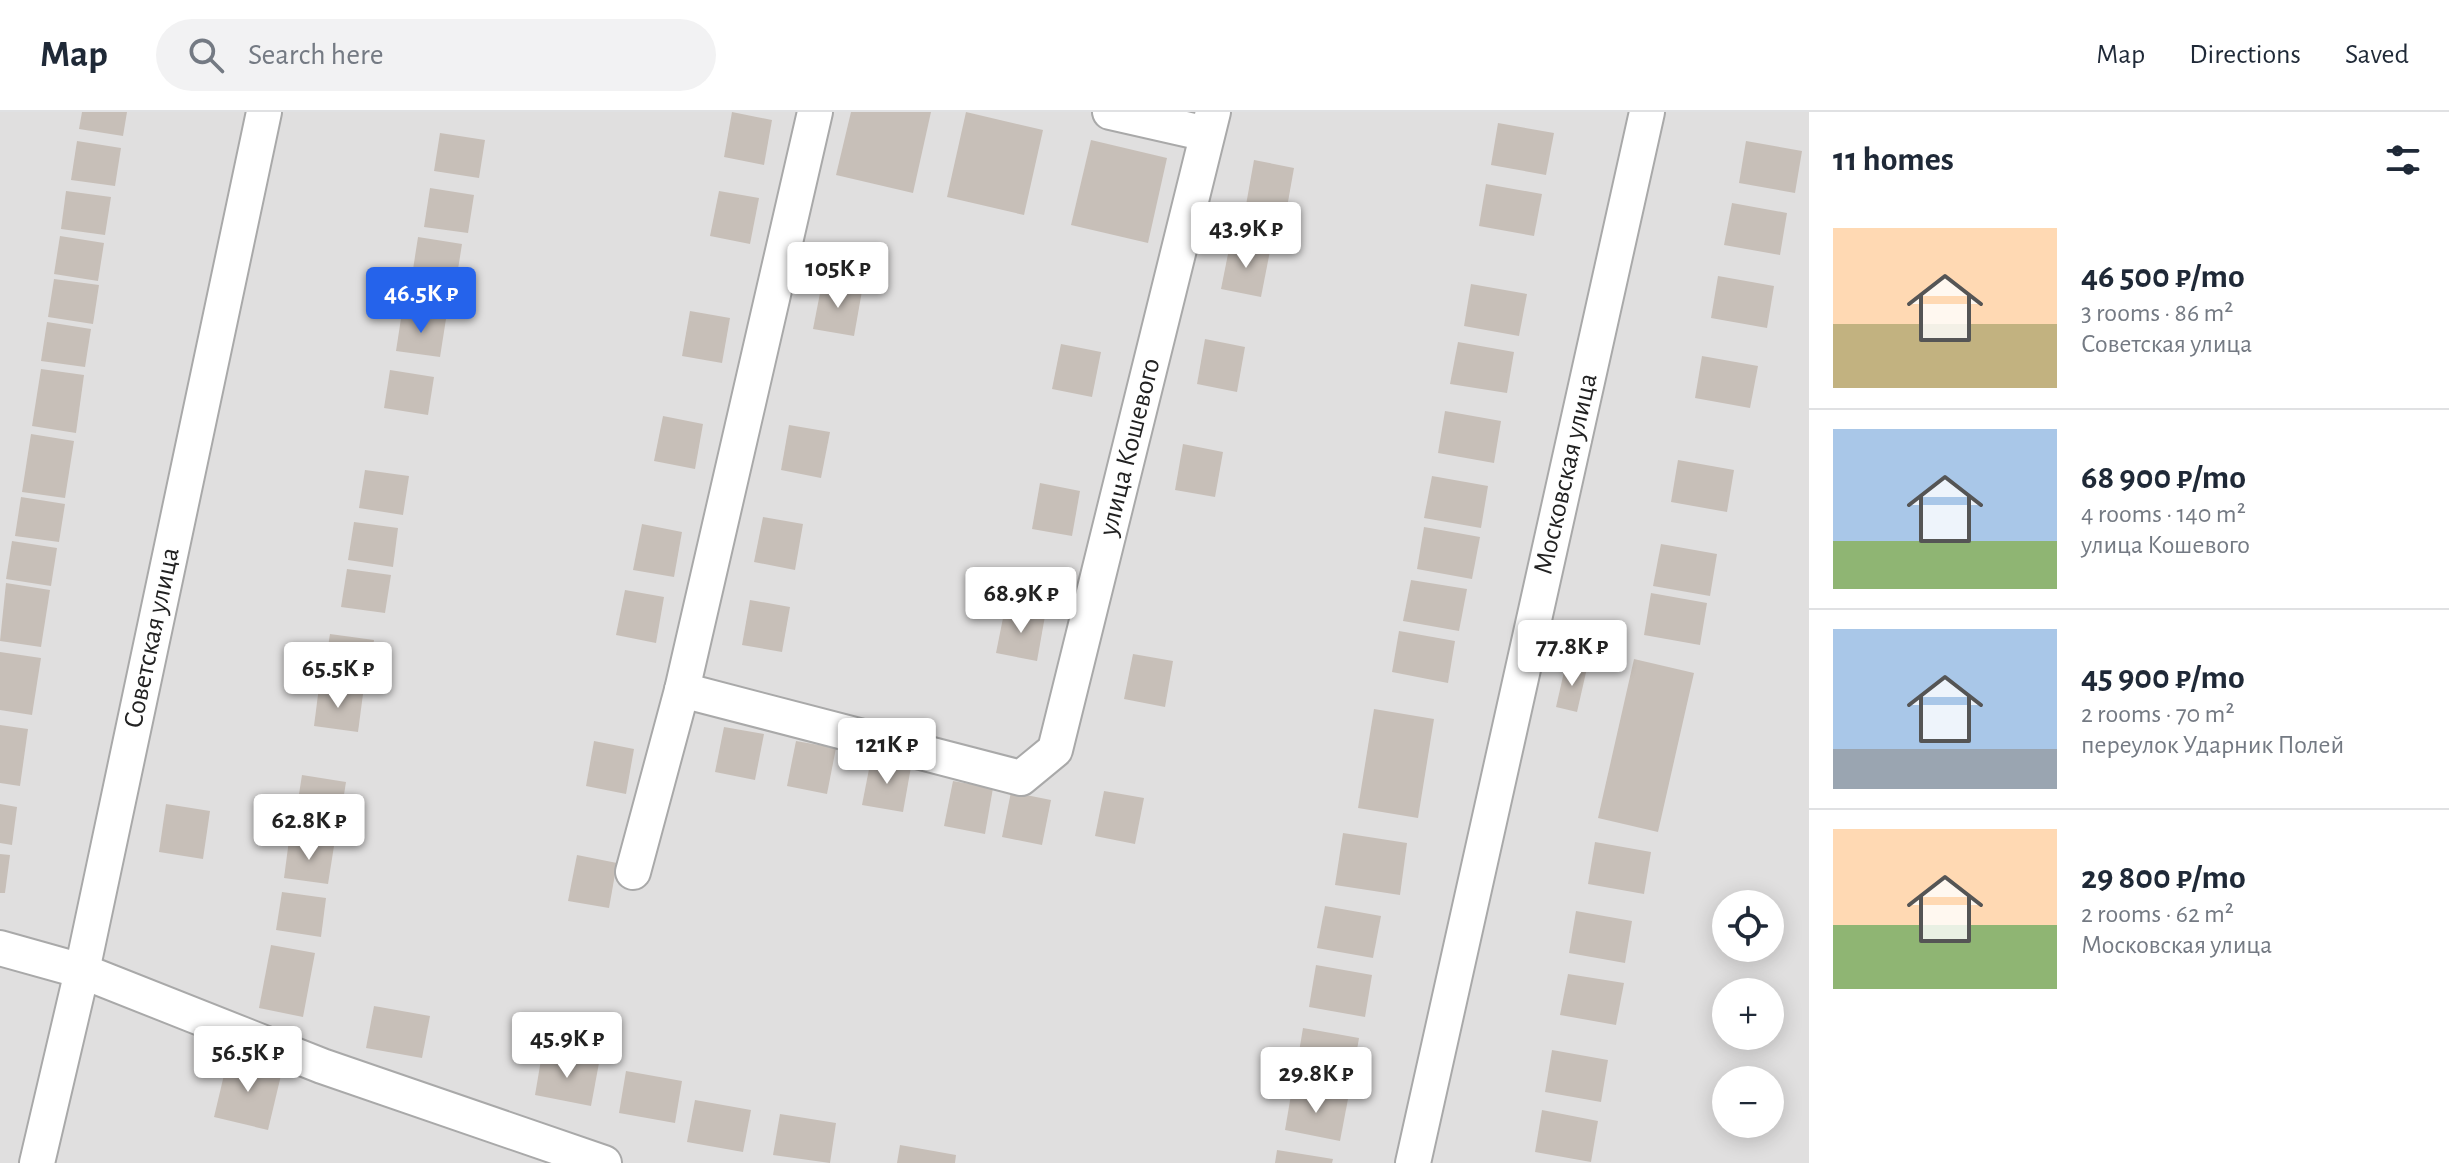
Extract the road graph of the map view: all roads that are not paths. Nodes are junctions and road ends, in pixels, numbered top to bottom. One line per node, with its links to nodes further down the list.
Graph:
1 (264, 112): 9 (street, Советская улица)
2 (815, 112): 6 (street)
3 (1110, 112): 5 (street, улица Кошевого)
4 (1647, 112): 12 (street, Московская улица)
5 (1210, 123): 6 (street, улица Кошевого)
6 (682, 690): 7 (street)
7 (633, 872)
8 (0, 948): 9 (street)
9 (82, 971): 10 (street, Советская улица); 11 (street)
10 (37, 1163)
11 (604, 1163)
12 (1413, 1163)

